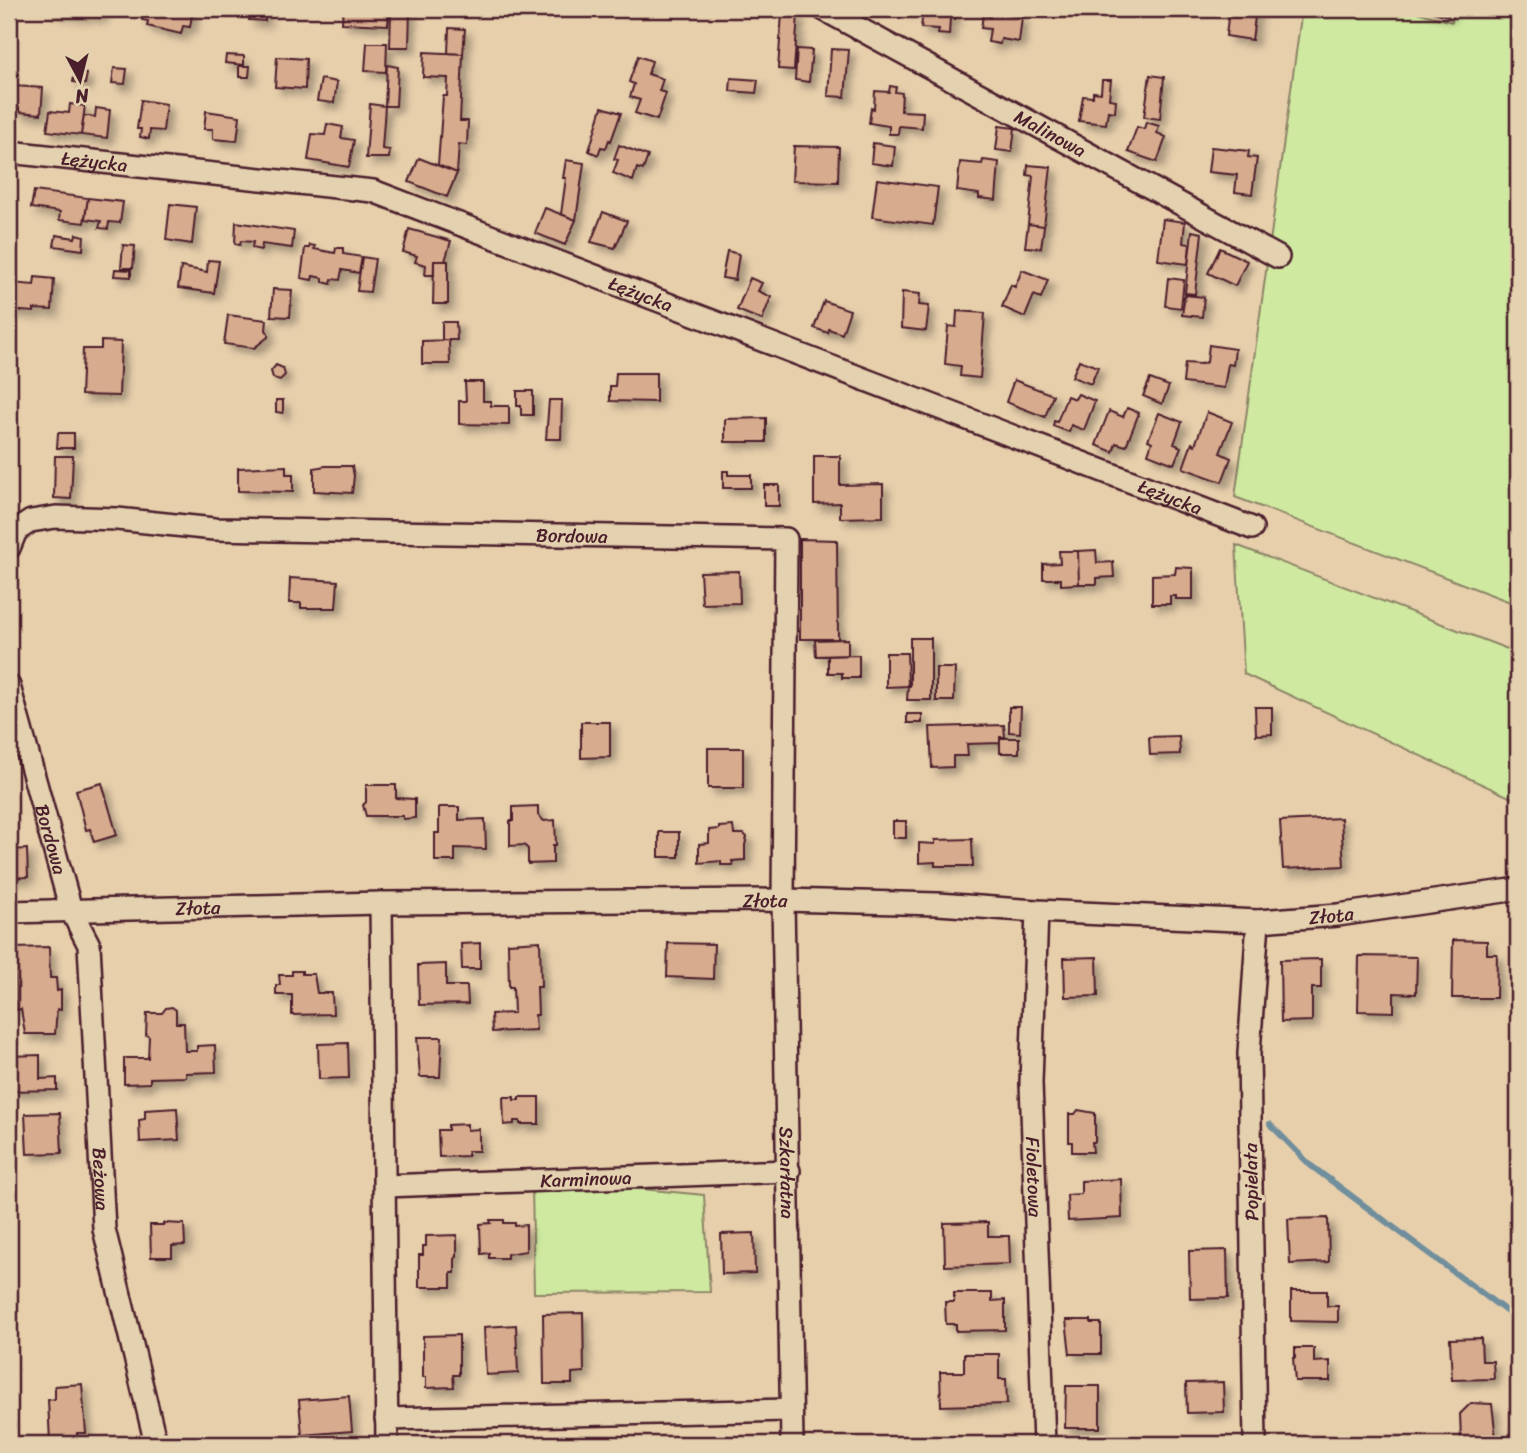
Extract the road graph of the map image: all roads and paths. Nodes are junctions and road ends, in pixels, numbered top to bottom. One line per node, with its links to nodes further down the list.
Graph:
1 (823, 9): 3 (street, Malinowa)
2 (9, 152): 4 (street, Łężycka)
3 (1278, 257)
4 (1252, 528)
5 (9, 548): 8 (street, Bordowa)
6 (9, 687): 10 (street, Bordowa)
7 (1518, 889): 13 (street, Złota)
8 (783, 900): 9 (street, Złota); 11 (street, Złota); 14 (street, Szkarłatna)
9 (381, 903): 10 (street, Złota); 15 (street)
10 (71, 910): 12 (street, Złota); 18 (street, Beżowa)
11 (1037, 911): 13 (street, Złota); 21 (street, Fioletowa)
12 (9, 912)
13 (1258, 921): 22 (street, Popielata)
14 (789, 1171): 15 (street, Karminowa); 16 (street, Szkarłatna)
15 (385, 1186): 17 (street)
16 (791, 1410): 17 (street); 20 (street, Szkarłatna)
17 (386, 1419): 19 (street)
18 (156, 1444)
19 (387, 1444)
20 (792, 1444)
21 (1044, 1444)
22 (1255, 1444)

